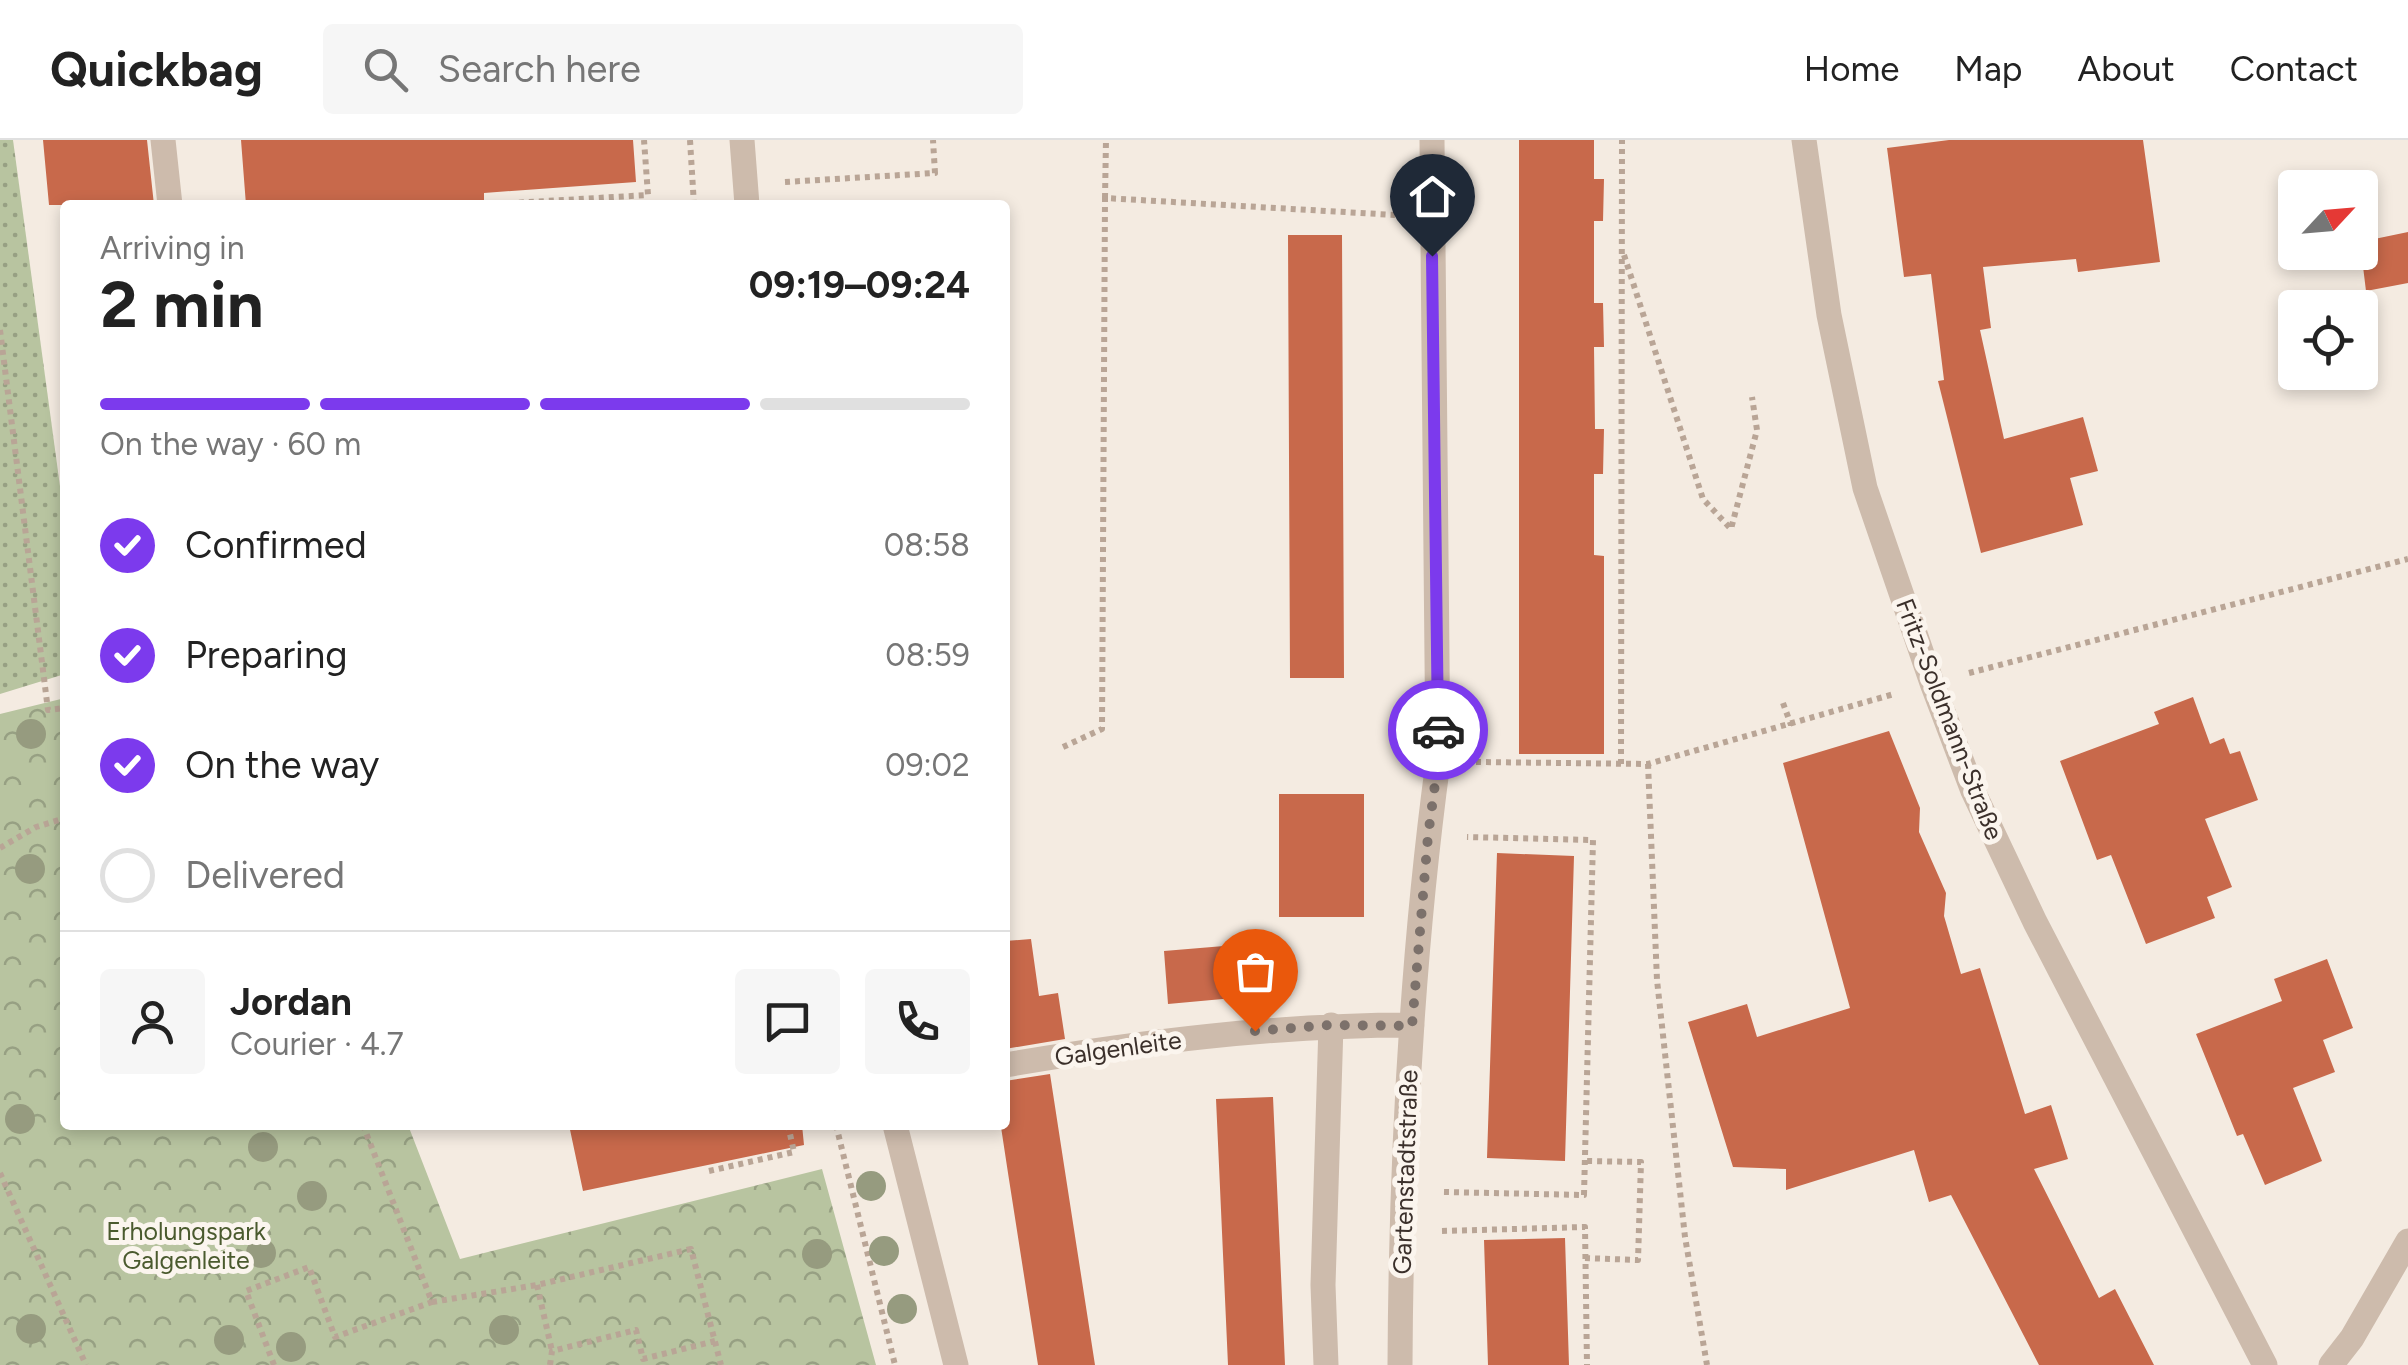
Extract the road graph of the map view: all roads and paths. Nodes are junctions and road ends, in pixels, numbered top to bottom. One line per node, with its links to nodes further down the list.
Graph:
1 (163, 140): 12 (street)
2 (644, 140): 13 (path)
3 (690, 140): 14 (path)
4 (742, 140): 10 (street)
5 (933, 140): 10 (path)
6 (1106, 140): 11 (path)
7 (1432, 140): 15 (street, Gartenstadtstraße)
8 (1622, 140): 16 (path)
9 (1804, 140): 56 (street, Fritz-Soldmann-Straße)
10 (746, 194)
11 (1105, 198): 15 (path); 22 (path)
12 (169, 200)
13 (556, 200)
14 (694, 200)
15 (1431, 217): 26 (street, Gartenstadtstraße)
16 (1622, 247): 18 (path); 23 (path)
17 (0, 330): 20 (path)
18 (1752, 397)
19 (1783, 703): 21 (path)
20 (60, 709)
21 (1791, 725)
22 (1063, 748)
23 (1621, 764)
24 (1648, 764): 55 (path)
25 (60, 820): 27 (path)
26 (1428, 836): 29 (street, Gartenstadtstraße); 35 (path)
27 (0, 848)
28 (1330, 1025): 29 (street, Galgenleite); 30 (street, Galgenleite); 52 (street)
29 (1412, 1026): 38 (street, Gartenstadtstraße)
30 (1010, 1064)
31 (365, 1130): 43 (path)
32 (789, 1130): 36 (path)
33 (837, 1130): 50 (path)
34 (896, 1130): 51 (street)
35 (1586, 1161): 38 (path); 41 (path)
36 (709, 1171)
37 (0, 1172): 46 (path)
38 (1402, 1191): 39 (street, Gartenstadtstraße)
39 (1400, 1232): 41 (path); 53 (street, Gartenstadtstraße)
40 (2408, 1241): 57 (street)
41 (1585, 1258): 54 (path)
42 (536, 1285): 43 (path); 44 (path); 45 (path)
43 (432, 1302): 47 (path)
44 (715, 1341): 45 (path); 49 (path)
45 (552, 1351): 48 (path)
46 (86, 1365)
47 (274, 1365)
48 (550, 1365)
49 (721, 1365)
50 (896, 1365)
51 (956, 1365)
52 (1326, 1365)
53 (1400, 1365)
54 (1587, 1365)
55 (1707, 1365)
56 (2265, 1365)
57 (2331, 1365)

